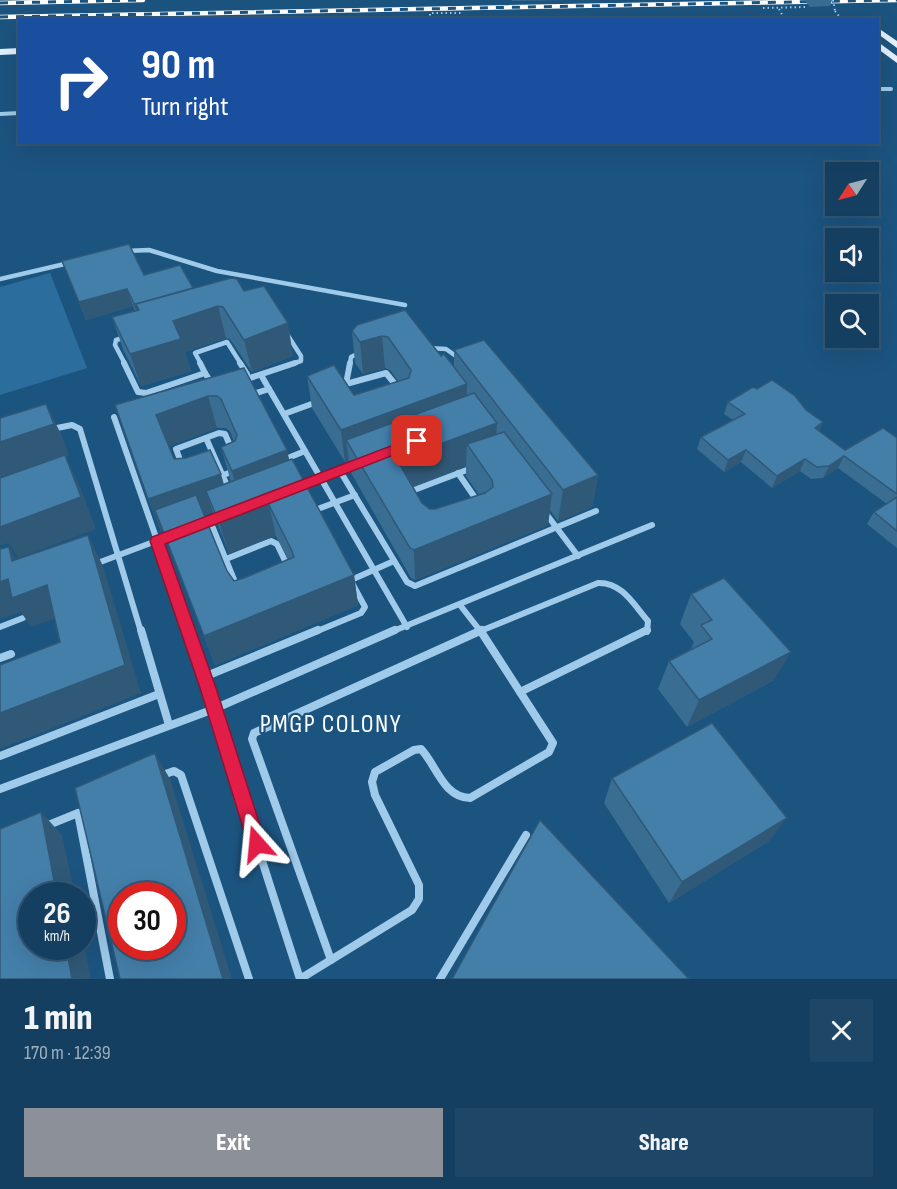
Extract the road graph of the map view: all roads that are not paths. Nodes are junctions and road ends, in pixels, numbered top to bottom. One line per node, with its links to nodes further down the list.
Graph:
1 (879, 31): 2 (main road)
2 (897, 45)
3 (879, 46): 8 (main road)
4 (18, 51): 5 (main road)
5 (0, 52)
6 (18, 59): 7 (main road)
7 (0, 60)
8 (897, 60)
9 (879, 89): 10 (street)
10 (891, 89)
11 (0, 114): 12 (street)
12 (18, 114)
13 (117, 252): 16 (street)
14 (78, 261): 15 (street)
15 (0, 279)
16 (405, 305)
17 (367, 350): 23 (street)
18 (429, 356): 19 (street)
19 (463, 362)
20 (205, 373): 21 (street); 22 (street); 22 (street)
21 (261, 375): 22 (street); 24 (street)
22 (249, 378)
23 (346, 384): 25 (street); 29 (street)
24 (269, 389): 26 (street); 31 (street)
25 (401, 392)
26 (254, 394): 27 (street); 30 (street)
27 (242, 397)
28 (328, 398): 31 (street)
29 (346, 400)
30 (258, 403)
31 (284, 414): 38 (street)
32 (114, 417): 35 (street)
33 (131, 431): 35 (street)
34 (42, 432): 68 (street)
35 (120, 434): 67 (street)
36 (206, 438): 45 (street); 45 (street); 45 (street)
37 (283, 449): 39 (street)
38 (305, 451): 39 (street); 47 (street)
39 (288, 458): 41 (street)
40 (360, 463): 43 (street)
41 (293, 467)
42 (477, 467): 44 (street)
43 (339, 471): 47 (street); 51 (street)
44 (459, 473): 52 (street); 59 (street)
45 (223, 476): 53 (street)
46 (297, 476): 48 (street)
47 (321, 478): 48 (street); 56 (street)
48 (302, 485): 49 (street); 50 (street)
49 (291, 489)
50 (306, 494)
51 (355, 495): 56 (street); 71 (street)
52 (408, 498)
53 (234, 501)
54 (537, 501): 65 (street)
55 (311, 502): 57 (street)
56 (335, 503): 57 (street); 74 (street)
57 (315, 510): 62 (street)
58 (596, 511): 65 (street)
59 (485, 512)
60 (228, 513): 61 (street)
61 (210, 520): 63 (street); 70 (street)
62 (320, 520)
63 (199, 525)
64 (652, 525): 69 (street)
65 (557, 528): 69 (street); 71 (street)
66 (178, 533): 67 (street)
67 (157, 541): 68 (street); 85 (street)
68 (118, 555): 72 (street); 87 (street)
69 (578, 556): 78 (street)
70 (226, 560): 75 (street); 77 (street)
71 (394, 561): 74 (street)
72 (88, 566)
73 (346, 570): 76 (street)
74 (374, 570): 76 (street); 81 (street)
75 (290, 572)
76 (351, 580): 85 (street)
77 (242, 599)
78 (460, 605): 81 (street); 82 (street)
79 (23, 618): 80 (street)
80 (0, 627)
81 (407, 627): 88 (street)
82 (480, 631): 86 (street); 86 (street); 97 (street)
83 (11, 654): 84 (street)
84 (0, 658)
85 (204, 677): 88 (street)
86 (520, 692): 97 (street)
87 (159, 694): 89 (street); 90 (street)
88 (214, 709): 89 (street); 100 (street)
89 (169, 725): 92 (street)
90 (0, 756)
91 (150, 781): 99 (street)
92 (0, 789)
93 (88, 808): 94 (street)
94 (78, 813): 95 (street); 98 (street)
95 (39, 829)
96 (526, 835): 101 (street)
97 (332, 960): 100 (street)
98 (110, 979)
99 (249, 979)
100 (300, 979)
101 (440, 979)

